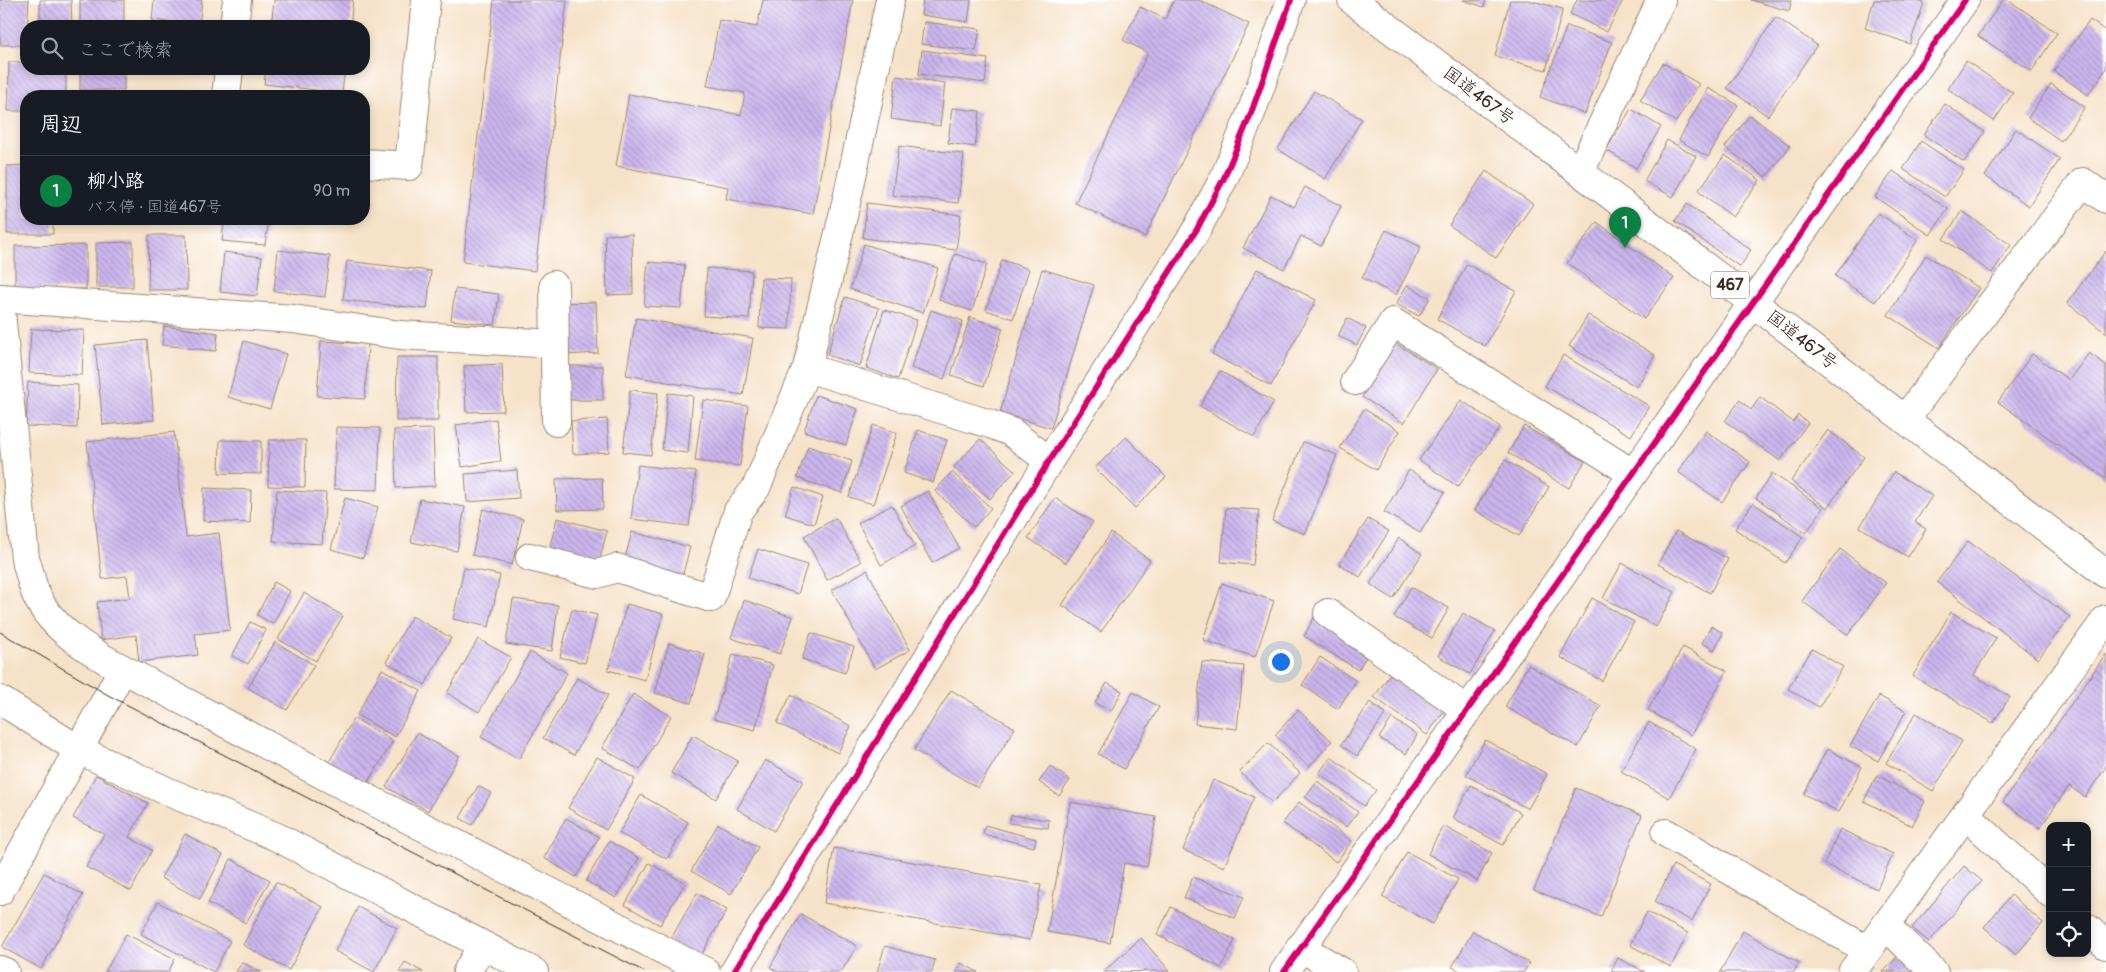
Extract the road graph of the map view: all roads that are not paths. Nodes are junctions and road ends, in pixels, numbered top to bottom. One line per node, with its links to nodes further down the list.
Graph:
1 (237, 0): 8 (main road)
2 (426, 0): 11 (main road)
3 (890, 0): 19 (main road)
4 (1291, 0): 23 (main road)
5 (1352, 0): 12 (main road, 国道467号 / 467)
6 (1661, 0): 12 (main road)
7 (1965, 0): 17 (main road)
8 (235, 20)
9 (229, 75): 10 (main road)
10 (227, 90)
11 (370, 163)
12 (1580, 172): 17 (main road, 国道467号 / 467)
13 (2106, 199): 21 (main road)
14 (554, 284): 18 (main road)
15 (0, 298): 18 (main road)
16 (0, 302): 29 (main road)
17 (1752, 302): 21 (main road, 国道467号 / 467); 24 (main road)
18 (555, 344): 22 (main road)
19 (806, 368): 23 (main road); 25 (main road)
20 (1354, 380): 24 (main road)
21 (1905, 419): 26 (main road, 国道467号 / 467)
22 (556, 422)
23 (1049, 461): 48 (main road)
24 (1632, 473): 31 (main road)
25 (530, 557)
26 (2106, 574)
27 (1328, 613): 31 (main road)
28 (2106, 619): 33 (main road)
29 (123, 669): 32 (main road); 47 (main road)
30 (0, 700): 32 (main road)
31 (1467, 710): 41 (main road)
32 (79, 750): 36 (main road); 39 (main road)
33 (1966, 815): 35 (main road); 37 (main road)
34 (1666, 833): 42 (main road)
35 (2046, 889)
36 (0, 891)
37 (1886, 926): 42 (main road); 52 (main road)
38 (2091, 932): 40 (main road)
39 (482, 945): 45 (main road); 46 (main road)
40 (2106, 945)
41 (1300, 948): 49 (main road); 50 (main road)
42 (1867, 950): 51 (main road)
43 (0, 970): 44 (main road)
44 (5, 972)
45 (467, 972)
46 (534, 972)
47 (706, 972)
48 (734, 972)
49 (1284, 972)
50 (1342, 972)
51 (1852, 972)
52 (1934, 972)

